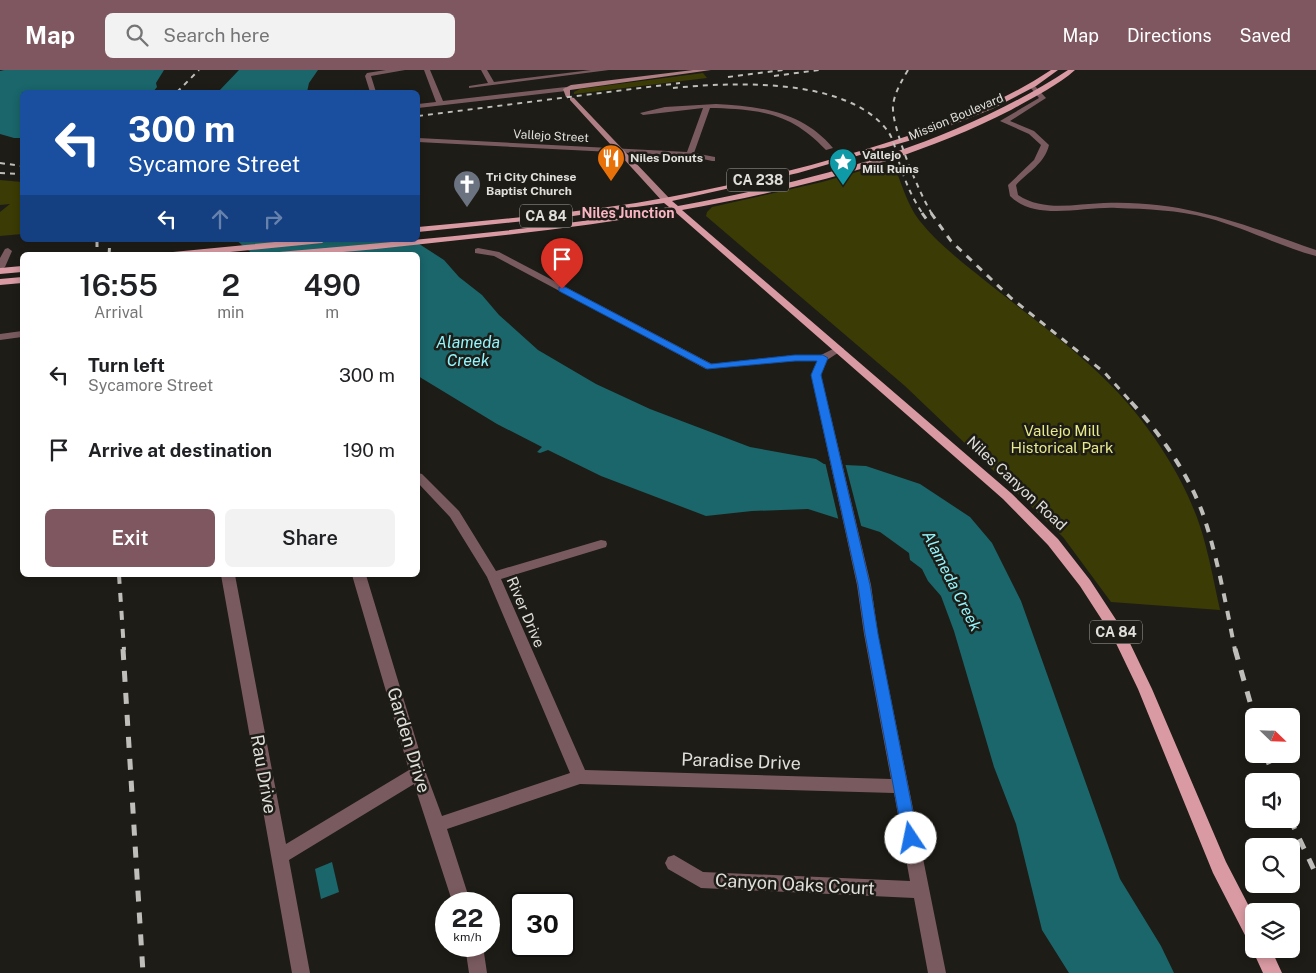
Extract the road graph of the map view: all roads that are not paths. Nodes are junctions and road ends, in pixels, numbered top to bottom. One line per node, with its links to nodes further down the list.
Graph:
1 (402, 70): 16 (street)
2 (427, 70): 19 (street)
3 (484, 70): 13 (street)
4 (540, 70): 11 (street)
5 (606, 70): 11 (street)
6 (708, 70): 10 (main road)
7 (1048, 70): 12 (street)
8 (1054, 70): 12 (main road, Mission Boulevard / CA 238)
9 (1072, 70): 17 (main road, Mission Boulevard / CA 238)
10 (671, 72): 18 (main road)
11 (546, 78): 13 (street)
12 (1044, 78): 14 (main road, Mission Boulevard / CA 238)
13 (492, 84): 15 (street)
14 (1032, 86): 17 (street); 28 (main road, Mission Boulevard / CA 238)
15 (470, 87)
16 (372, 90)
17 (1037, 93): 29 (main road, Mission Boulevard / CA 238); 36 (street)
18 (569, 95): 19 (street); 25 (main road)
19 (440, 103): 20 (street)
20 (420, 106)
21 (707, 107): 22 (street); 24 (street); 26 (street)
22 (643, 113)
23 (420, 140): 25 (street, Vallejo Street)
24 (829, 148)
25 (617, 150): 26 (street, Vallejo Street); 28 (main road)
26 (690, 154): 27 (street, Vallejo Street)
27 (712, 159)
28 (666, 200): 29 (main road, Niles Canyon Road / CA 84); 30 (main road, Mission Boulevard / CA 84)
29 (678, 210): 35 (main road, Mission Boulevard / CA 84); 44 (main road, Niles Canyon Road / CA 84)
30 (421, 230)
31 (303, 242): 34 (main road)
32 (8, 251): 37 (street)
33 (478, 251): 45 (street)
34 (205, 252)
35 (311, 252)
36 (1316, 253)
37 (0, 267)
38 (20, 269): 39 (main road)
39 (0, 271)
40 (20, 280): 41 (main road)
41 (0, 282)
42 (20, 334): 43 (street)
43 (0, 336)
44 (839, 349): 45 (street); 59 (main road, Niles Canyon Road / CA 84)
45 (823, 358): 53 (street)
46 (420, 479): 50 (street, River Drive)
47 (601, 544): 50 (street)
48 (228, 577): 55 (street, Rau Drive)
49 (360, 577): 51 (street, Garden Drive)
50 (493, 577): 52 (street, River Drive)
51 (418, 773): 54 (street, Garden Drive); 55 (street)
52 (580, 776): 53 (street, Paradise Drive); 54 (street)
53 (901, 786): 57 (street)
54 (437, 825): 58 (street, Garden Drive)
55 (279, 857): 63 (street, Rau Drive)
56 (674, 863): 57 (street, Canyon Oaks Court)
57 (921, 890): 64 (street)
58 (458, 892)
59 (1245, 918)
60 (475, 957): 62 (street)
61 (1266, 958): 65 (main road)
62 (476, 972)
63 (301, 973)
64 (937, 973)
65 (1273, 973)

